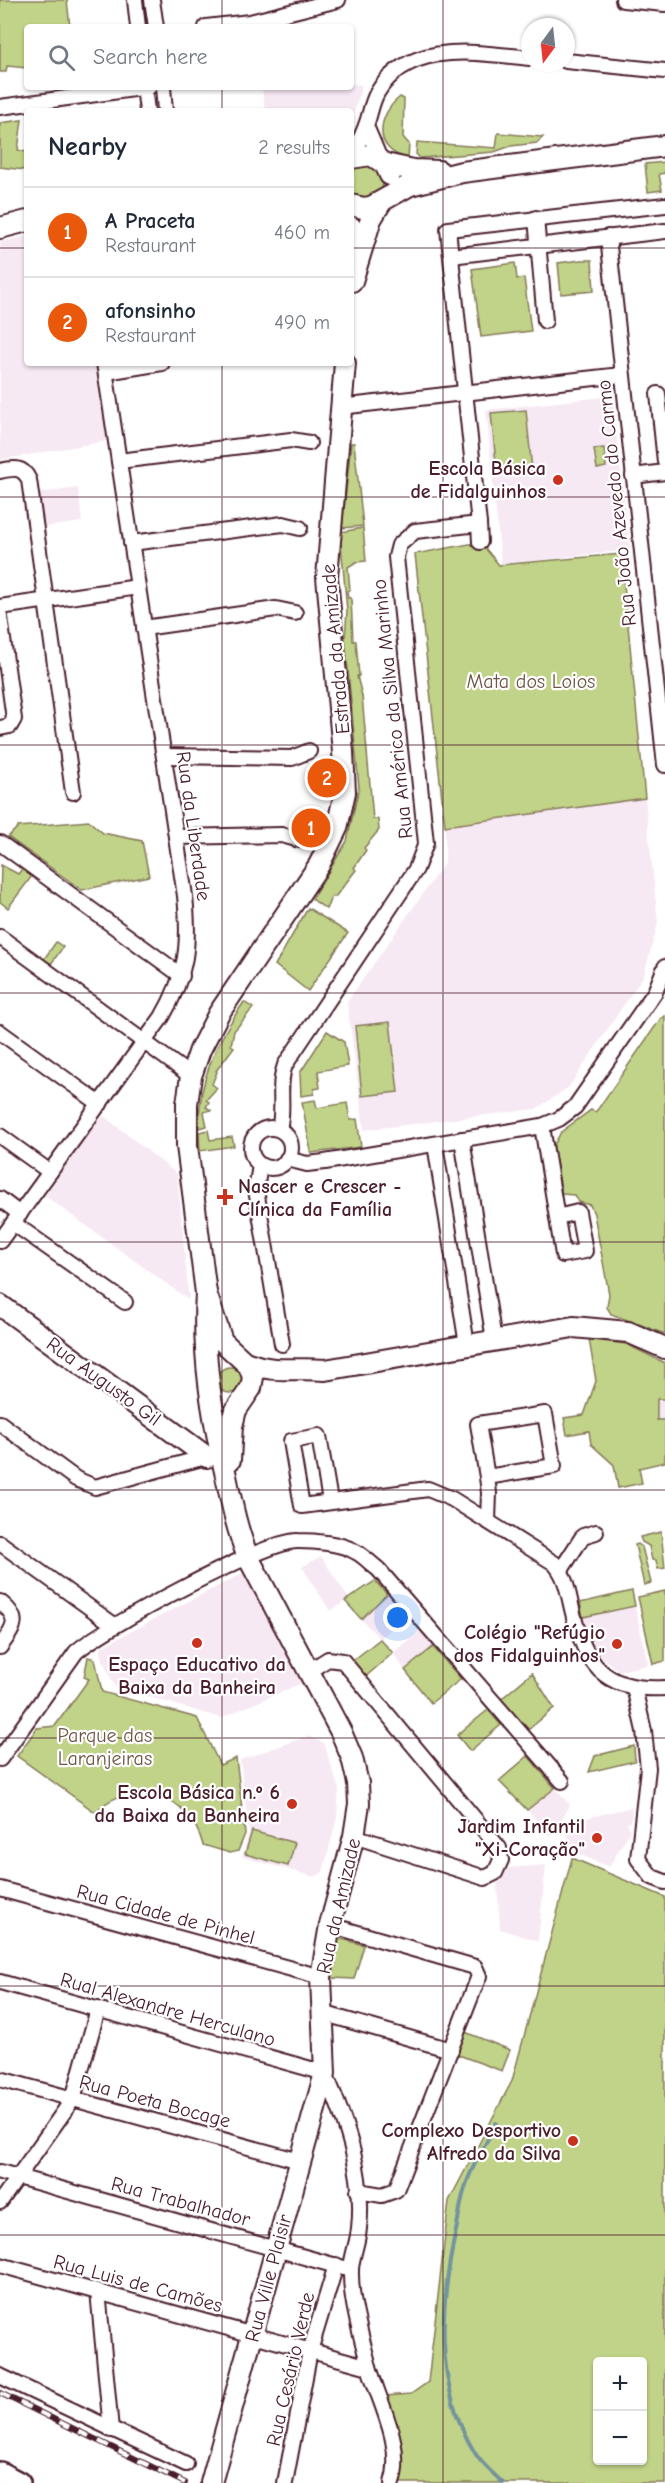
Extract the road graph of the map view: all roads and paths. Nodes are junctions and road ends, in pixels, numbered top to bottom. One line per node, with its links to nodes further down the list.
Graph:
1 (135, 0): 6 (street)
2 (153, 0): 7 (street)
3 (338, 0): 8 (street)
4 (623, 0): 5 (street)
5 (665, 4)
6 (138, 24)
7 (156, 24)
8 (232, 24)
9 (521, 57): 19 (street)
10 (575, 62): 11 (street)
11 (665, 71)
12 (131, 90): 15 (street)
13 (144, 90): 17 (street)
14 (163, 90): 18 (street)
15 (71, 104): 16 (street)
16 (0, 107)
17 (147, 108)
18 (165, 108)
19 (366, 126): 21 (street); 23 (street)
20 (665, 146): 24 (street)
21 (354, 152)
22 (354, 158): 23 (street)
23 (382, 162): 24 (street); 25 (street)
24 (462, 172): 25 (street)
25 (382, 202): 27 (street); 35 (street)
26 (665, 205): 28 (street)
27 (354, 206)
28 (536, 218): 33 (street); 34 (street)
29 (24, 222): 30 (street)
30 (0, 228)
31 (665, 231): 32 (street)
32 (608, 237): 33 (street); 40 (street, Rua João Azevedo do Carmo)
33 (538, 245): 34 (street); 36 (street)
34 (451, 256): 41 (street)
35 (354, 280)
36 (545, 321)
37 (128, 366): 39 (street)
38 (345, 366): 43 (street, Estrada da Amizade)
39 (105, 368): 45 (street, Rua da Liberdade)
40 (621, 375): 41 (street); 49 (street, Rua João Azevedo do Carmo)
41 (464, 392): 43 (street); 50 (street)
42 (658, 394): 46 (street)
43 (340, 407): 75 (street, Estrada da Amizade)
44 (309, 443): 45 (street)
45 (119, 461): 53 (street, Rua da Liberdade)
46 (665, 462)
47 (0, 471): 55 (street)
48 (665, 472): 49 (street)
49 (633, 476): 64 (street, Rua João Azevedo do Carmo)
50 (479, 524): 52 (street); 78 (street, Rua Américo da Silva Marinho)
51 (300, 528): 53 (street)
52 (480, 542)
53 (131, 543): 54 (street, Rua da Liberdade)
54 (138, 587): 55 (street); 59 (street, Rua da Liberdade)
55 (46, 601): 56 (street); 65 (street)
56 (0, 607)
57 (296, 613): 59 (street)
58 (0, 617): 60 (street)
59 (144, 628): 63 (street, Rua da Liberdade)
60 (2, 654): 61 (street)
61 (0, 728)
62 (309, 751): 63 (street)
63 (165, 756): 66 (street, Rua da Liberdade)
64 (665, 765)
65 (73, 792)
66 (176, 837): 67 (street); 71 (street, Rua da Liberdade)
67 (300, 840)
68 (0, 843): 71 (street)
69 (0, 937): 74 (street)
70 (665, 967): 72 (street)
71 (182, 976): 74 (street, Rua da Liberdade)
72 (660, 995): 77 (street)
73 (0, 1032): 76 (street)
74 (144, 1043): 75 (street); 76 (street, Rua da Liberdade)
75 (191, 1076): 82 (street, Estrada da Amizade)
76 (100, 1104): 85 (street, Rua da Liberdade)
77 (542, 1126): 80 (street); 87 (street)
78 (279, 1129): 83 (street); 84 (street)
79 (0, 1136): 85 (street)
80 (462, 1139): 81 (street); 93 (street)
81 (435, 1144): 83 (street); 95 (street)
82 (187, 1146): 90 (street, Rua da Amizade)
83 (287, 1159): 84 (street)
84 (260, 1165): 94 (street)
85 (50, 1172): 88 (street, Rua da Liberdade)
86 (0, 1199): 88 (street)
87 (557, 1217)
88 (16, 1218): 89 (street, Rua da Liberdade); 91 (street)
89 (0, 1241)
90 (206, 1293): 97 (street, Rua da Amizade); 99 (street, Rua da Amizade)
91 (125, 1302)
92 (0, 1305): 102 (street, Rua Augusto Gil)
93 (494, 1341): 95 (street); 96 (street)
94 (282, 1344)
95 (467, 1345): 98 (street)
96 (665, 1348)
97 (242, 1360): 98 (street); 99 (street); 100 (street, Rua da Amizade)
98 (325, 1370): 100 (street)
99 (208, 1383): 100 (street); 102 (street, Rua da Amizade)
100 (247, 1395): 104 (street, Rua da Amizade)
101 (0, 1423): 102 (street)
102 (214, 1455): 104 (street, Rua da Amizade)
103 (487, 1477): 103 (street); 106 (street)
104 (229, 1490): 109 (street, Rua da Amizade)
105 (330, 1501): 105 (street); 106 (street)
106 (488, 1521): 110 (street)
107 (596, 1532): 110 (street)
108 (0, 1543): 112 (street)
109 (248, 1557): 112 (street); 114 (street, Rua da Amizade); 118 (street)
110 (561, 1570): 115 (street)
111 (0, 1602): 113 (street)
112 (114, 1625): 117 (street)
113 (0, 1647)
114 (309, 1671): 119 (street, Rua da Amizade); 119 (street)
115 (634, 1687): 116 (street); 120 (street)
116 (665, 1688)
117 (1, 1754)
118 (562, 1781)
119 (354, 1836): 122 (street, Rua da Amizade)
120 (665, 1882)
121 (0, 1889): 123 (street, Rua Cidade de Pinhel)
122 (330, 1925): 123 (street, Rua da Amizade); 127 (street)
123 (321, 1977): 126 (street, Rua da Amizade)
124 (0, 1982): 125 (street, Rual Alexandre Herculano)
125 (98, 2009): 128 (street, Rual Alexandre Herculano); 130 (street)
126 (322, 2013): 127 (street); 128 (street, Rua da Amizade)
127 (451, 2050): 134 (street)
128 (325, 2073): 131 (street, Rua Ville Plaisir); 134 (street, Rua da Amizade)
129 (0, 2079): 130 (street, Rua Poeta Bocage)
130 (73, 2098): 131 (street, Rua Poeta Bocage); 133 (street)
131 (300, 2161): 136 (street, Rua Ville Plaisir)
132 (0, 2172): 133 (street, Rua Trabalhador)
133 (18, 2176): 135 (street); 136 (street, Rua Trabalhador)
134 (358, 2191): 139 (street, Rua da Amizade)
135 (0, 2202)
136 (276, 2248): 138 (street, Rua Trabalhador); 141 (street, Rua Ville Plaisir)
137 (0, 2265): 140 (street, Rua Luis de Camões)
138 (336, 2265): 139 (street, Rua Trabalhador); 142 (street, Rua Cesário Verde)
139 (351, 2270): 143 (street, Rua da Amizade)
140 (98, 2291): 141 (street, Rua Luis de Camões); 145 (street)
141 (252, 2334): 142 (street, Rua Luis de Camões); 148 (street, Rua Ville Plaisir)
142 (310, 2351): 143 (street, Rua Luis de Camões); 150 (street, Rua Cesário Verde)
143 (369, 2367): 151 (street, Rua da Amizade)
144 (0, 2376): 145 (street)
145 (111, 2430): 146 (street)
146 (186, 2464)
147 (0, 2473): 149 (main road)
148 (213, 2478)
149 (19, 2483)
150 (285, 2483)
151 (392, 2483)

